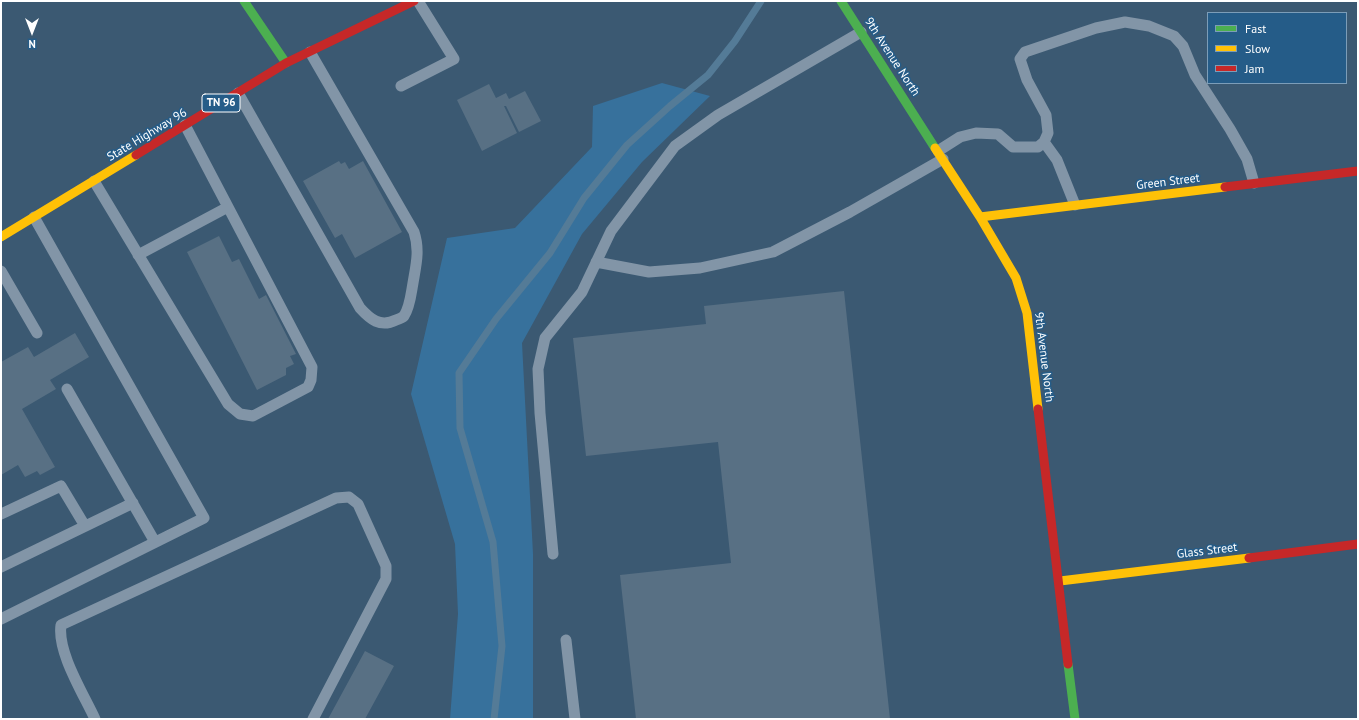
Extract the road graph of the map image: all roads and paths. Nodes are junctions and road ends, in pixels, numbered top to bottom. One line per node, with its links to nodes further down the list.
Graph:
1 (244, 1): 7 (street)
2 (414, 1): 6 (street, State Highway 96 / TN 96)
3 (418, 1): 8 (lane)
4 (841, 1): 5 (street, 9th Avenue North)
5 (861, 32): 12 (street, 9th Avenue North); 22 (lane)
6 (310, 52): 7 (street, State Highway 96 / TN 96); 9 (lane)
7 (286, 63): 9 (street, State Highway 96 / TN 96)
8 (401, 86)
9 (238, 93): 10 (street, State Highway 96 / TN 96)
10 (185, 125): 14 (street, State Highway 96 / TN 96); 17 (lane)
11 (1044, 142): 12 (lane); 15 (lane); 16 (lane)
12 (940, 155): 19 (street, 9th Avenue North); 22 (lane)
13 (1358, 170): 15 (street, Green Street)
14 (94, 181): 18 (street, State Highway 96 / TN 96); 21 (lane)
15 (1254, 183): 16 (street, Green Street)
16 (1075, 205): 19 (street, Green Street)
17 (228, 207): 21 (lane); 21 (lane)
18 (34, 217): 20 (street, State Highway 96 / TN 96); 29 (lane)
19 (980, 217): 33 (street, 9th Avenue North)
20 (1, 237)
21 (138, 255)
22 (596, 262): 31 (lane)
23 (1, 271): 24 (lane)
24 (37, 333)
25 (67, 390): 26 (lane)
26 (133, 503): 28 (lane); 29 (lane)
27 (1, 514): 28 (lane)
28 (85, 526): 32 (lane)
29 (155, 542): 34 (lane)
30 (1358, 544): 33 (street, Glass Street)
31 (553, 554)
32 (1, 567)
33 (1060, 581): 39 (street, 9th Avenue North)
34 (1, 619)
35 (566, 640): 38 (lane)
36 (96, 719): 37 (lane)
37 (314, 719)
38 (575, 719)
39 (1075, 719)

